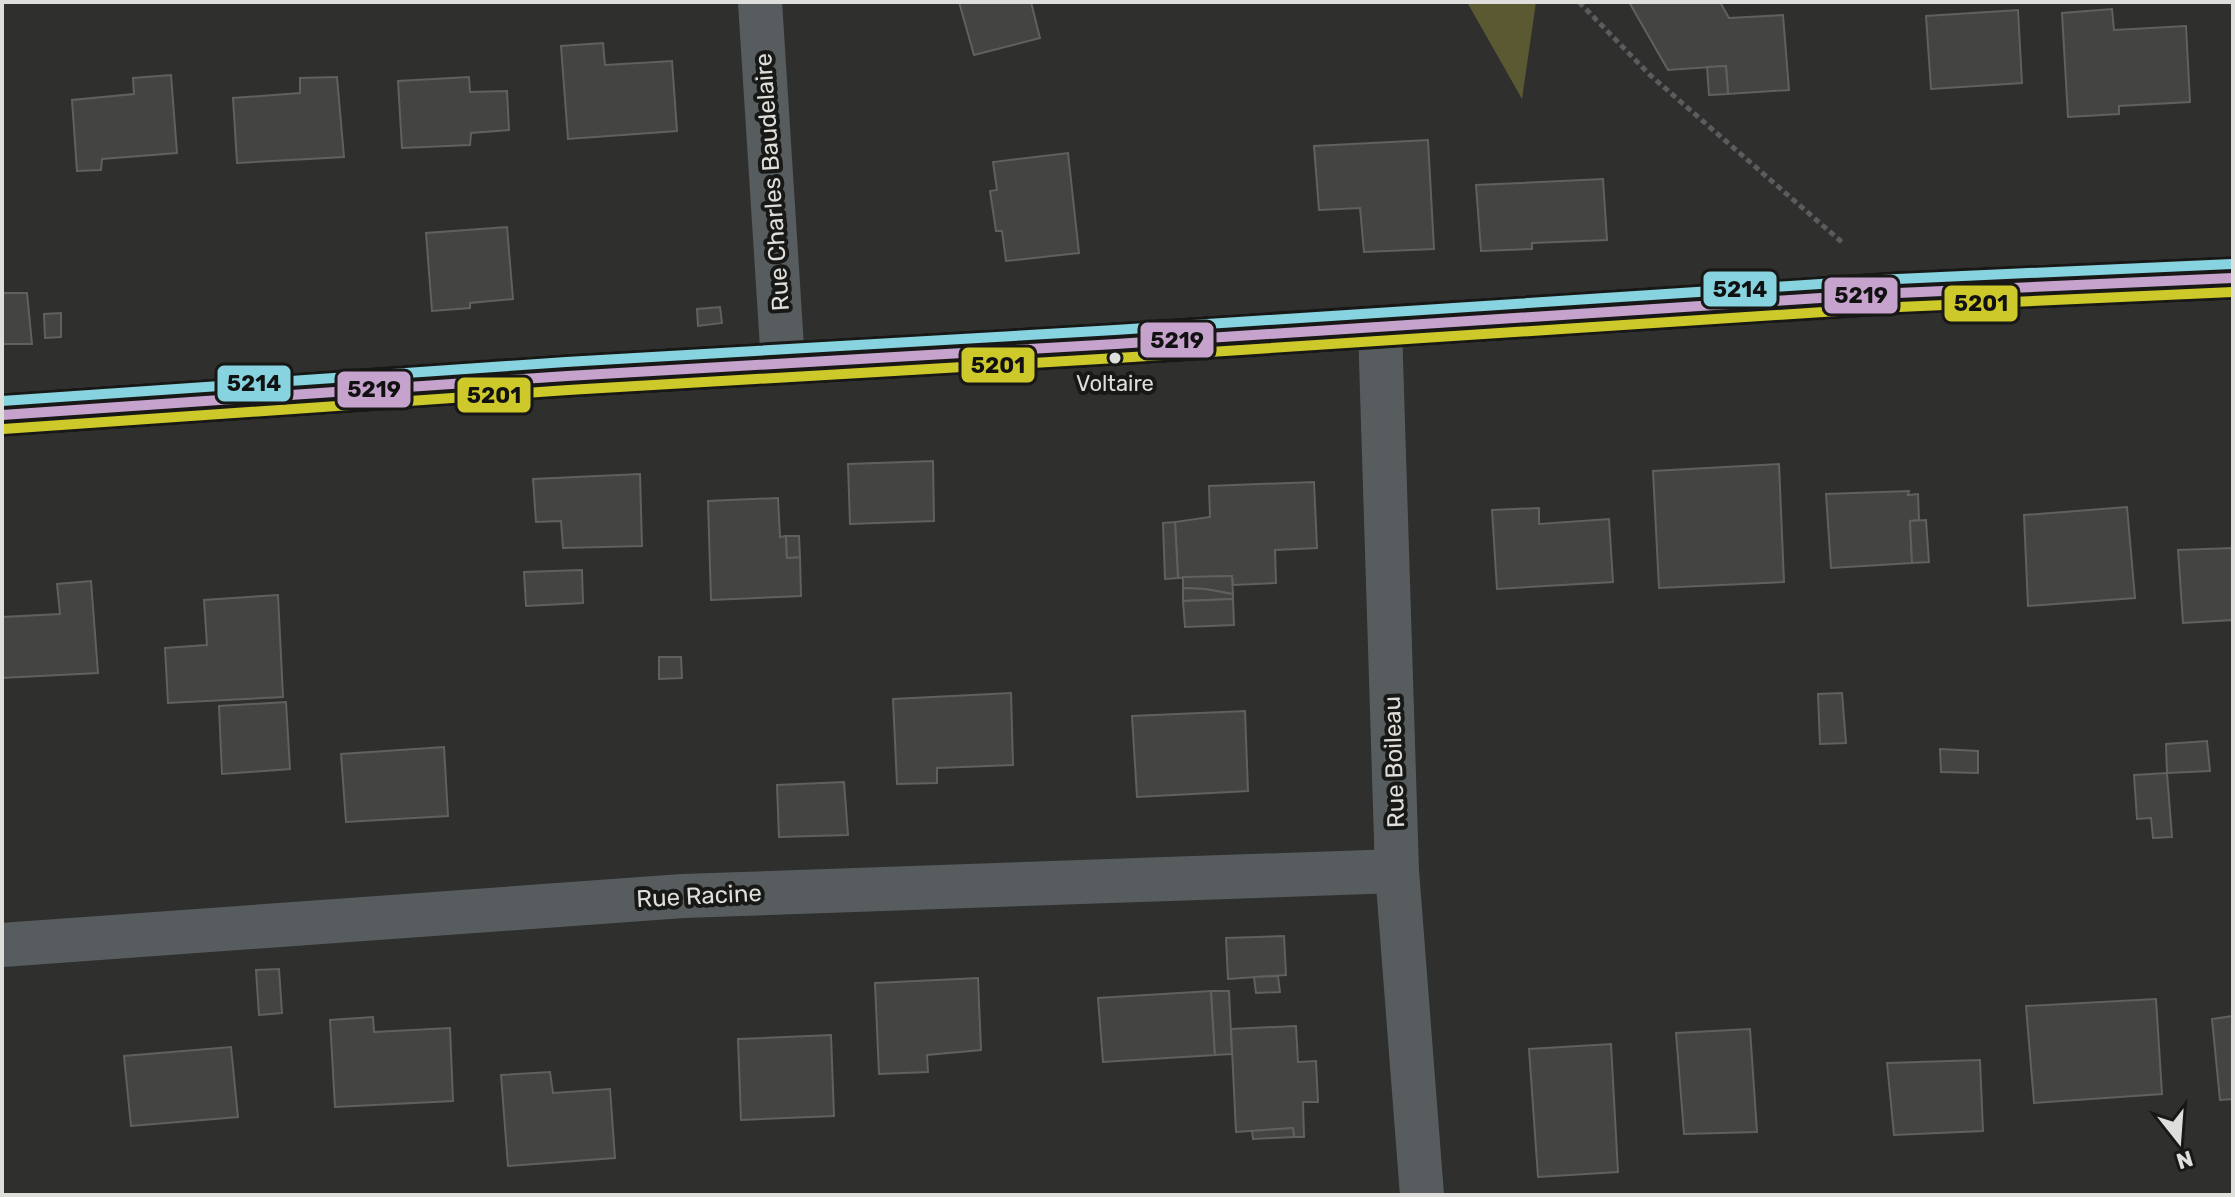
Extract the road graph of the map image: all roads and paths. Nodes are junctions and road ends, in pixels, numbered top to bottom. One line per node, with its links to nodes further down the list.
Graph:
1 (760, 2): 6 (street, Rue Charles Baudelaire)
2 (1579, 2): 4 (path)
3 (2233, 278): 4 (street)
4 (1898, 293): 5 (street)
5 (1380, 327): 6 (street); 8 (street, Rue Boileau)
6 (783, 363): 7 (street)
7 (2, 415)
8 (1397, 871): 9 (street, Rue Racine); 10 (street, Rue Boileau)
9 (2, 945)
10 (1422, 1195)

